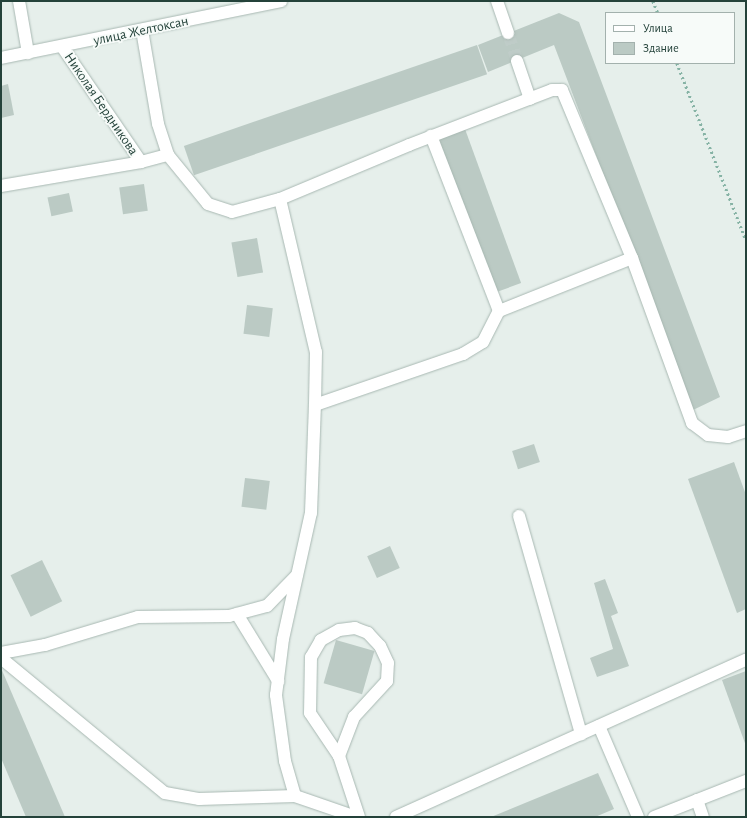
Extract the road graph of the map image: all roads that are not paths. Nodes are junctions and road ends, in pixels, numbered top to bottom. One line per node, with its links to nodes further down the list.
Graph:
1 (19, 1): 7 (street)
2 (281, 1): 4 (street, улица Желтоксан)
3 (497, 1): 5 (street)
4 (142, 30): 6 (street, улица Желтоксан); 12 (street)
5 (508, 33)
6 (62, 48): 7 (street, улица Желтоксан); 13 (street, Николая Бердникова)
7 (28, 53): 8 (street, улица Желтоксан)
8 (1, 58)
9 (517, 61): 10 (street)
10 (530, 99): 11 (street); 16 (street)
11 (431, 136): 15 (street); 17 (street)
12 (168, 155): 13 (street); 15 (street)
13 (141, 162): 14 (street, Николая Бердникова)
14 (1, 186)
15 (280, 199): 18 (street)
16 (632, 258): 17 (street); 19 (street)
17 (499, 311): 18 (street)
18 (314, 405): 21 (street)
19 (746, 432)
20 (519, 516): 28 (street)
21 (298, 574): 22 (street); 26 (street)
22 (237, 614): 23 (street); 26 (street)
23 (1, 653)
24 (1, 658): 31 (street)
25 (746, 660): 27 (street)
26 (278, 681): 31 (street)
27 (599, 726): 28 (street); 35 (street)
28 (581, 734): 34 (street)
29 (339, 756): 29 (street); 33 (street)
30 (746, 781): 32 (street)
31 (295, 796): 33 (street)
32 (697, 800): 36 (street); 37 (street)
33 (357, 817)
34 (396, 817)
35 (638, 817)
36 (654, 817)
37 (703, 817)

